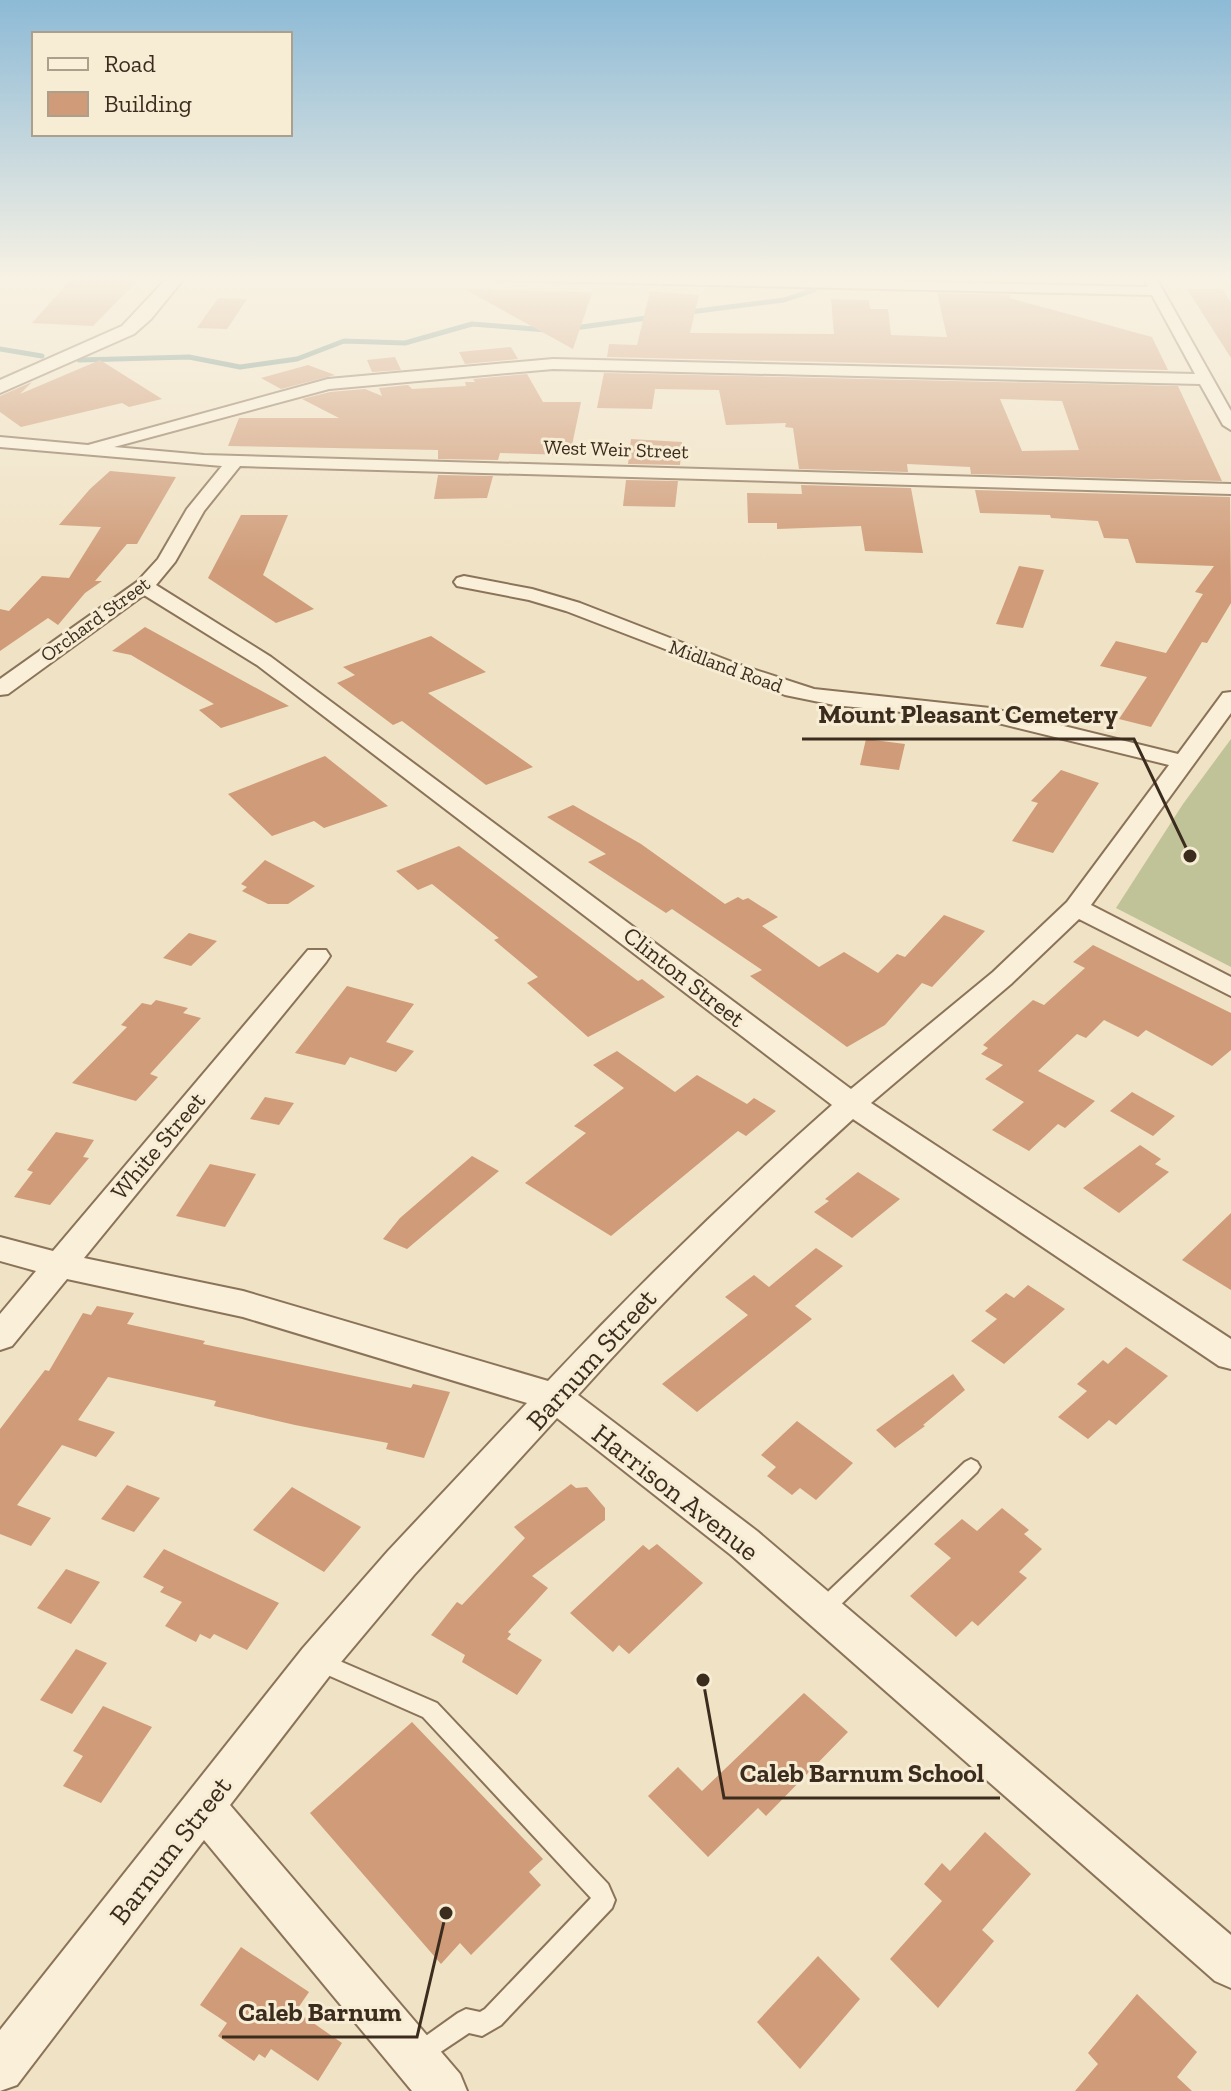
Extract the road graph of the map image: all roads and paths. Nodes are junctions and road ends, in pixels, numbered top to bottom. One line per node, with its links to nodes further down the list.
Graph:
1 (32, 374): 6 (street)
2 (444, 374): 9 (street)
3 (1001, 374): 5 (street)
4 (1202, 374): 5 (street)
5 (1205, 379): 7 (street)
6 (0, 387)
7 (1231, 425)
8 (0, 442): 9 (street, West Weir Street)
9 (79, 451): 10 (street, West Weir Street)
10 (235, 461): 11 (street, West Weir Street); 13 (street, Orchard Street)
11 (1231, 489)
12 (464, 582): 16 (street, Midland Road)
13 (144, 586): 14 (street, Orchard Street); 20 (street, Clinton Street)
14 (0, 689)
15 (1231, 698): 16 (street, Barnum Street)
16 (1182, 762): 17 (street, Barnum Street)
17 (1076, 907): 19 (street); 20 (street, Barnum Street)
18 (317, 956): 22 (street, White Street)
19 (1231, 988)
20 (851, 1104): 24 (street, Clinton Street); 25 (street, Barnum Street)
21 (0, 1249): 22 (street, Harrison Avenue)
22 (59, 1265): 23 (street, White Street); 25 (street, Harrison Avenue)
23 (0, 1337)
24 (1231, 1356)
25 (557, 1398): 27 (street, Harrison Avenue); 28 (street, Barnum Street)
26 (971, 1467): 27 (lane)
27 (821, 1611): 30 (street, Harrison Avenue)
28 (317, 1661): 29 (street, Barnum Street); 31 (lane)
29 (204, 1807): 31 (street); 32 (street, Barnum Street)
30 (1231, 1965)
31 (415, 2057): 33 (street)
32 (0, 2068)
33 (443, 2091)

